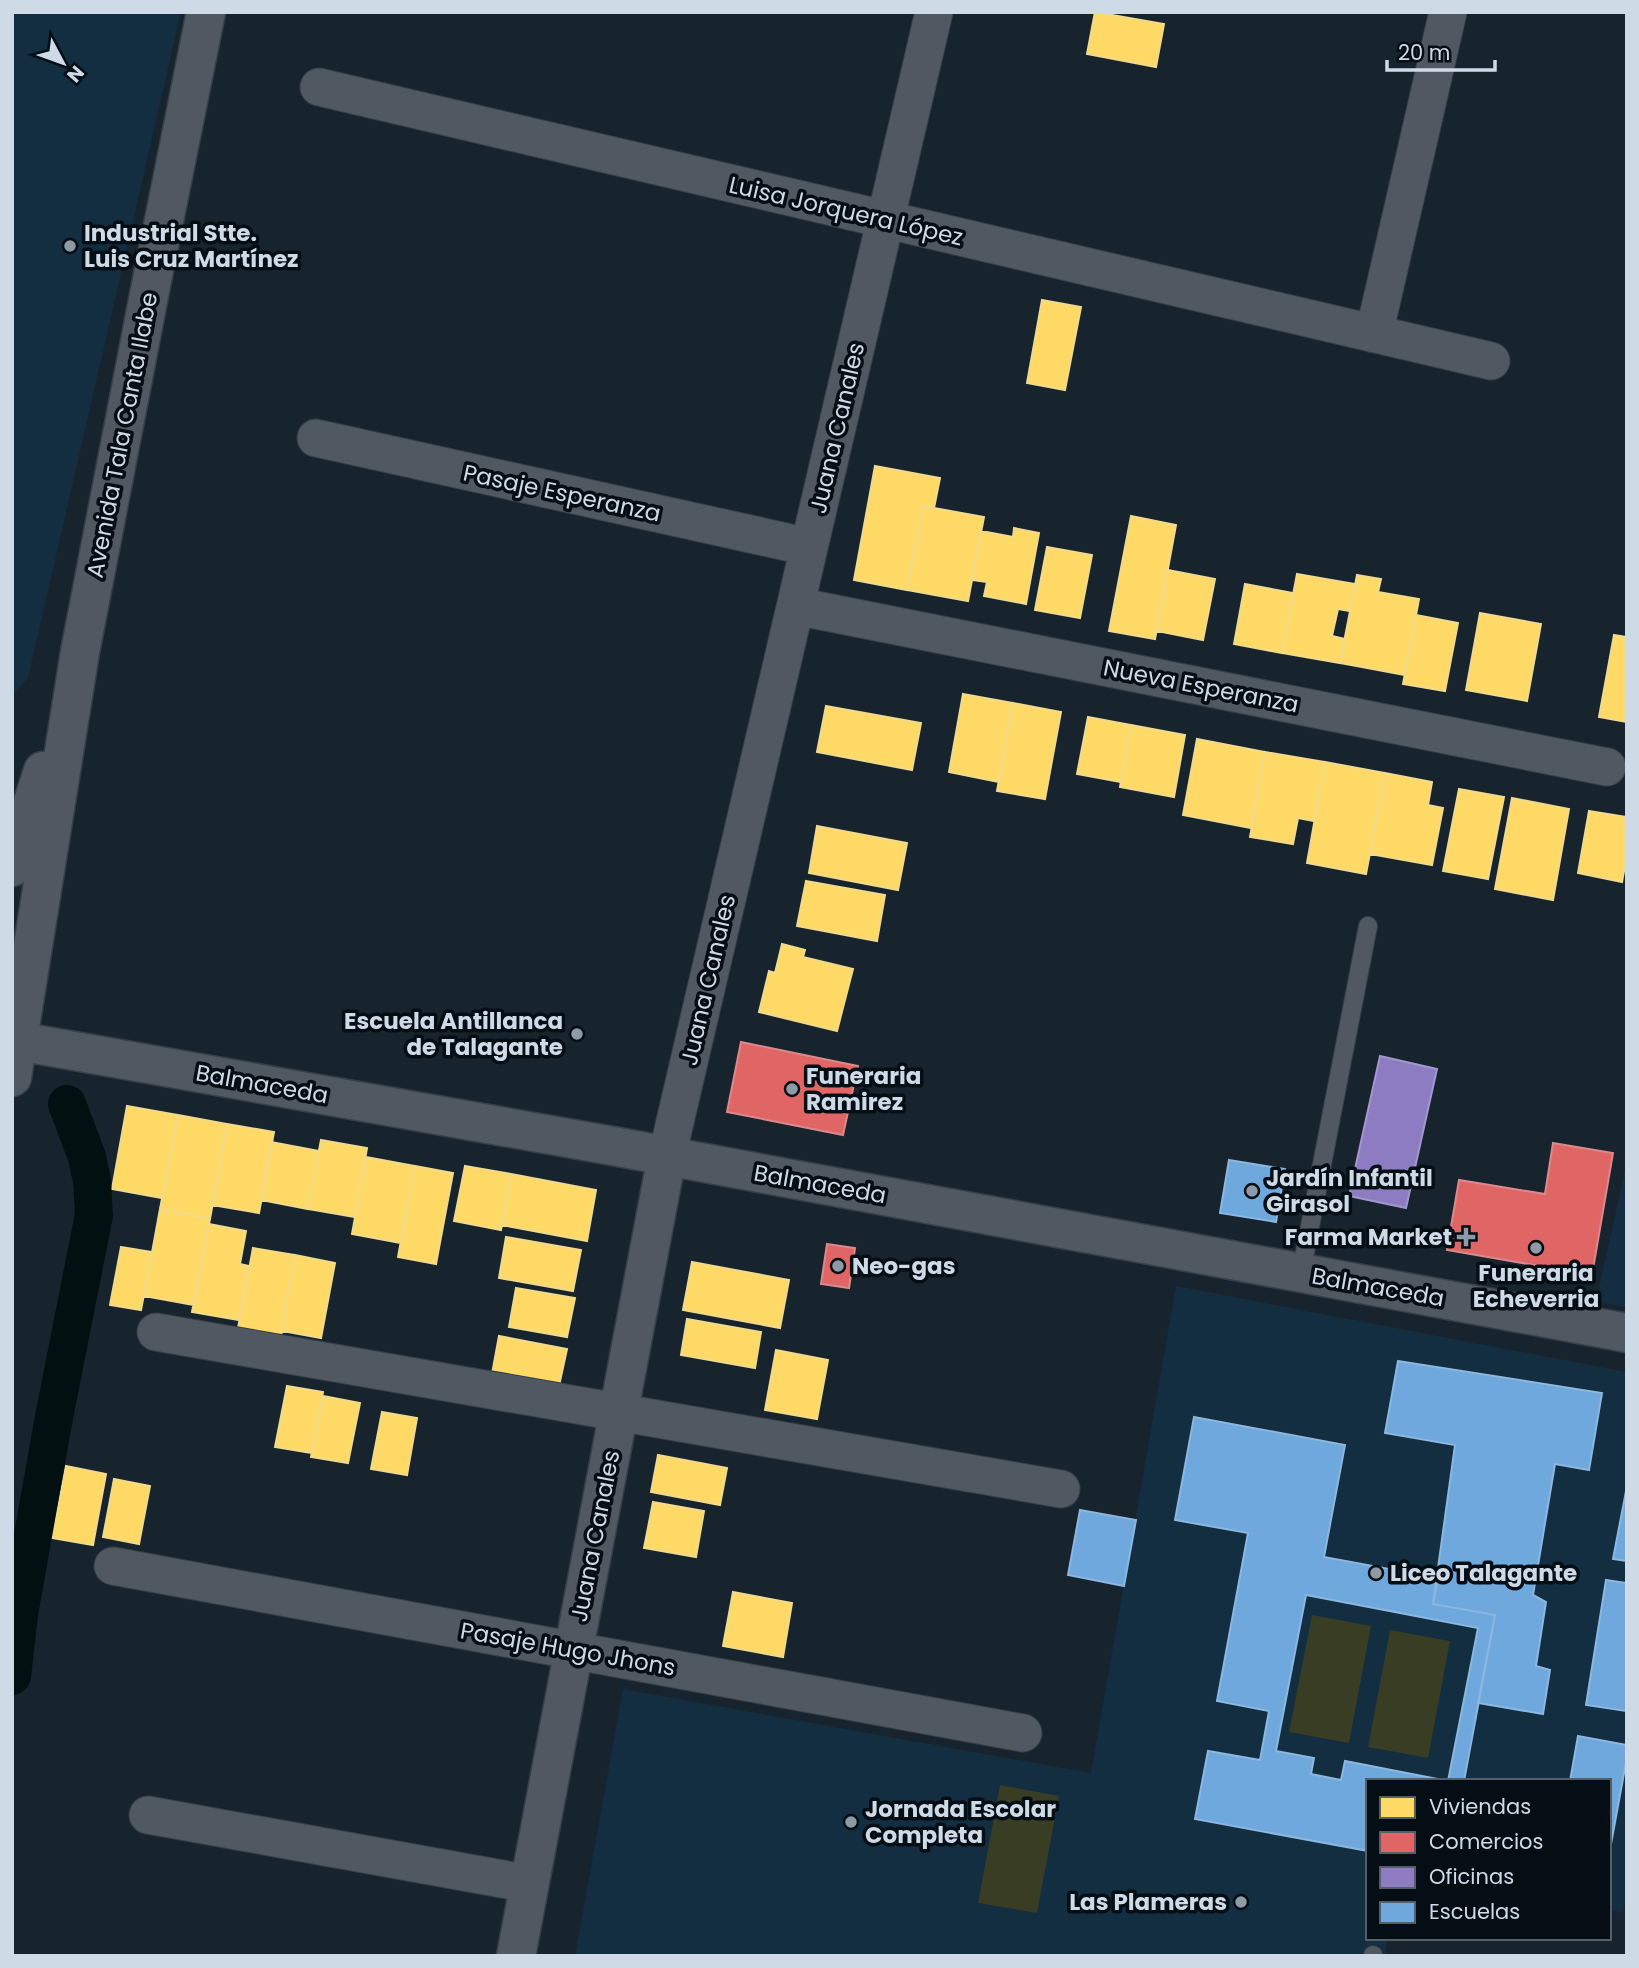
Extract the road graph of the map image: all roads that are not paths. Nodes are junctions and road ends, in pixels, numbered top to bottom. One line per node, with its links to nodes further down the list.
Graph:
1 (206, 12): 11 (street, Avenida Tala Canta Ilabe)
2 (934, 12): 5 (street, Juana Canales)
3 (1448, 12): 6 (street)
4 (318, 87): 5 (street, Luisa Jorquera López)
5 (886, 221): 6 (street, Luisa Jorquera López); 9 (street, Juana Canales)
6 (1374, 334): 7 (street, Luisa Jorquera López)
7 (1490, 361)
8 (316, 438): 9 (street, Pasaje Esperanza)
9 (809, 547): 10 (street, Juana Canales)
10 (796, 606): 12 (street, Nueva Esperanza); 16 (street, Juana Canales)
11 (80, 652): 13 (street, Avenida Tala Canta Ilabe); 15 (street, Avenida Tala Canta Ilabe)
12 (1607, 767)
13 (12, 867)
14 (1368, 926): 17 (lane)
15 (15, 1053): 16 (street, Balmaceda)
16 (667, 1156): 17 (street, Balmaceda); 20 (street, Juana Canales)
17 (1301, 1273): 19 (street, Balmaceda)
18 (156, 1332): 20 (street)
19 (1627, 1333)
20 (618, 1412): 21 (street); 23 (street, Juana Canales)
21 (1061, 1489)
22 (113, 1566): 23 (street, Pasaje Hugo Jhons)
23 (574, 1650): 24 (street, Pasaje Hugo Jhons); 26 (street, Juana Canales)
24 (1023, 1733)
25 (148, 1815): 26 (street)
26 (530, 1884): 27 (street, Juana Canales)
27 (516, 1956)

